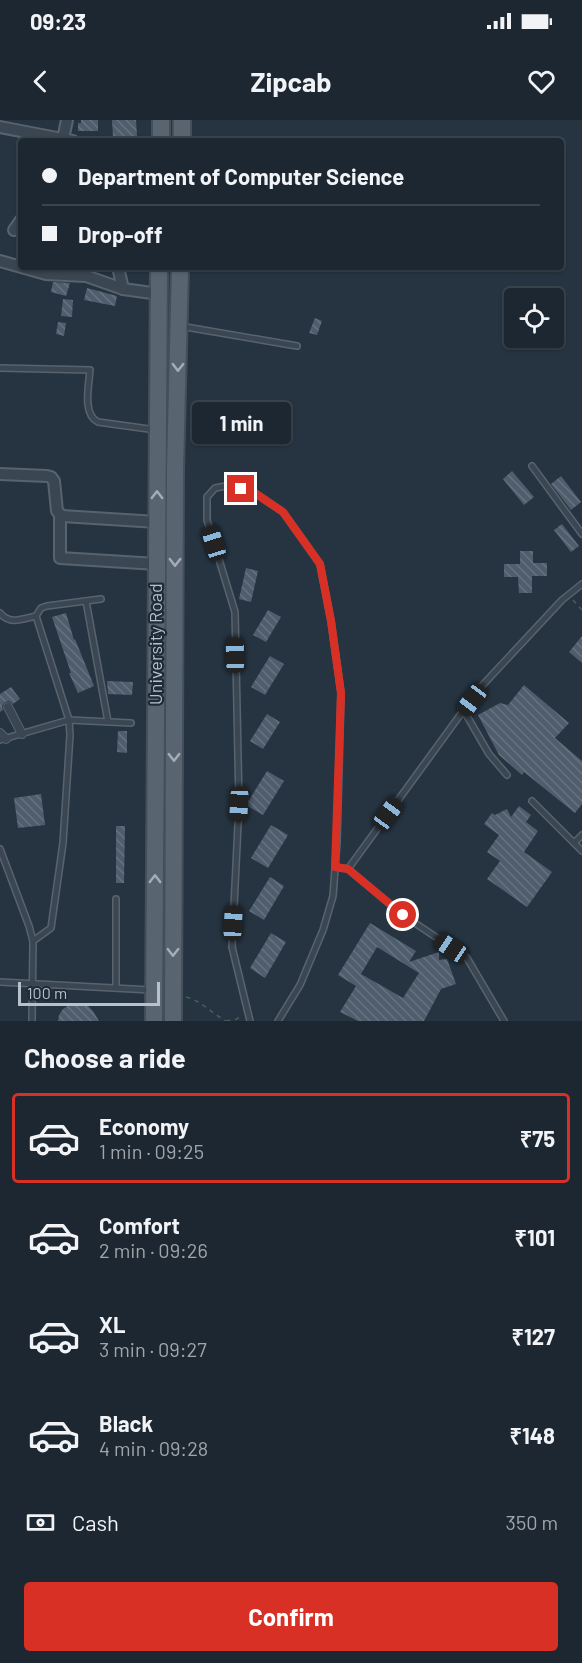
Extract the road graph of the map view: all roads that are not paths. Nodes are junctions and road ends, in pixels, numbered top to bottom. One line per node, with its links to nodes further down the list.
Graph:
1 (67, 120): 6 (street)
2 (161, 120): 7 (main road)
3 (182, 120): 8 (main road)
4 (0, 128): 5 (street)
5 (57, 138)
6 (68, 138)
7 (161, 138)
8 (182, 138)
9 (18, 224): 10 (street)
10 (14, 230)
11 (0, 261): 12 (street)
12 (18, 266)
13 (32, 270): 17 (street)
14 (119, 270): 18 (street)
15 (159, 270): 19 (main road, University Road)
16 (180, 270): 20 (main road, University Road)
17 (66, 272): 18 (street)
18 (123, 289): 19 (street)
19 (159, 294): 23 (main road, University Road)
20 (179, 326): 21 (lane); 58 (main road, University Road, one-way to 58)
21 (297, 346)
22 (0, 368): 23 (lane)
23 (158, 430): 27 (main road, University Road, one-way to 23)
24 (532, 466): 28 (lane)
25 (0, 474): 26 (street)
26 (60, 514): 27 (street); 29 (street)
27 (157, 522): 29 (main road, University Road)
28 (582, 534)
29 (157, 564): 55 (main road, University Road, one-way to 29)
30 (582, 584): 36 (lane)
31 (101, 599): 32 (lane)
32 (86, 601): 34 (lane); 38 (lane)
33 (0, 613): 34 (lane)
34 (36, 616): 37 (lane)
35 (8, 707): 40 (street)
36 (464, 711): 42 (lane); 49 (lane)
37 (69, 720): 38 (lane); 40 (lane); 51 (lane)
38 (108, 722): 39 (lane)
39 (131, 723)
40 (22, 734): 41 (lane)
41 (2, 738)
42 (507, 775)
43 (532, 801): 45 (lane)
44 (582, 835): 45 (lane)
45 (574, 843): 47 (lane)
46 (0, 849): 51 (lane)
47 (582, 851)
48 (335, 867): 49 (lane); 59 (lane); 60 (lane)
49 (348, 869): 61 (lane)
50 (116, 898): 54 (lane)
51 (33, 941): 53 (lane)
52 (0, 982): 53 (lane)
53 (32, 984): 54 (lane); 56 (lane)
54 (116, 988): 55 (lane)
55 (154, 990): 57 (main road, University Road)
56 (32, 1021)
57 (154, 1021)
58 (173, 1021)
59 (250, 1021)
60 (278, 1021)
61 (504, 1021)

